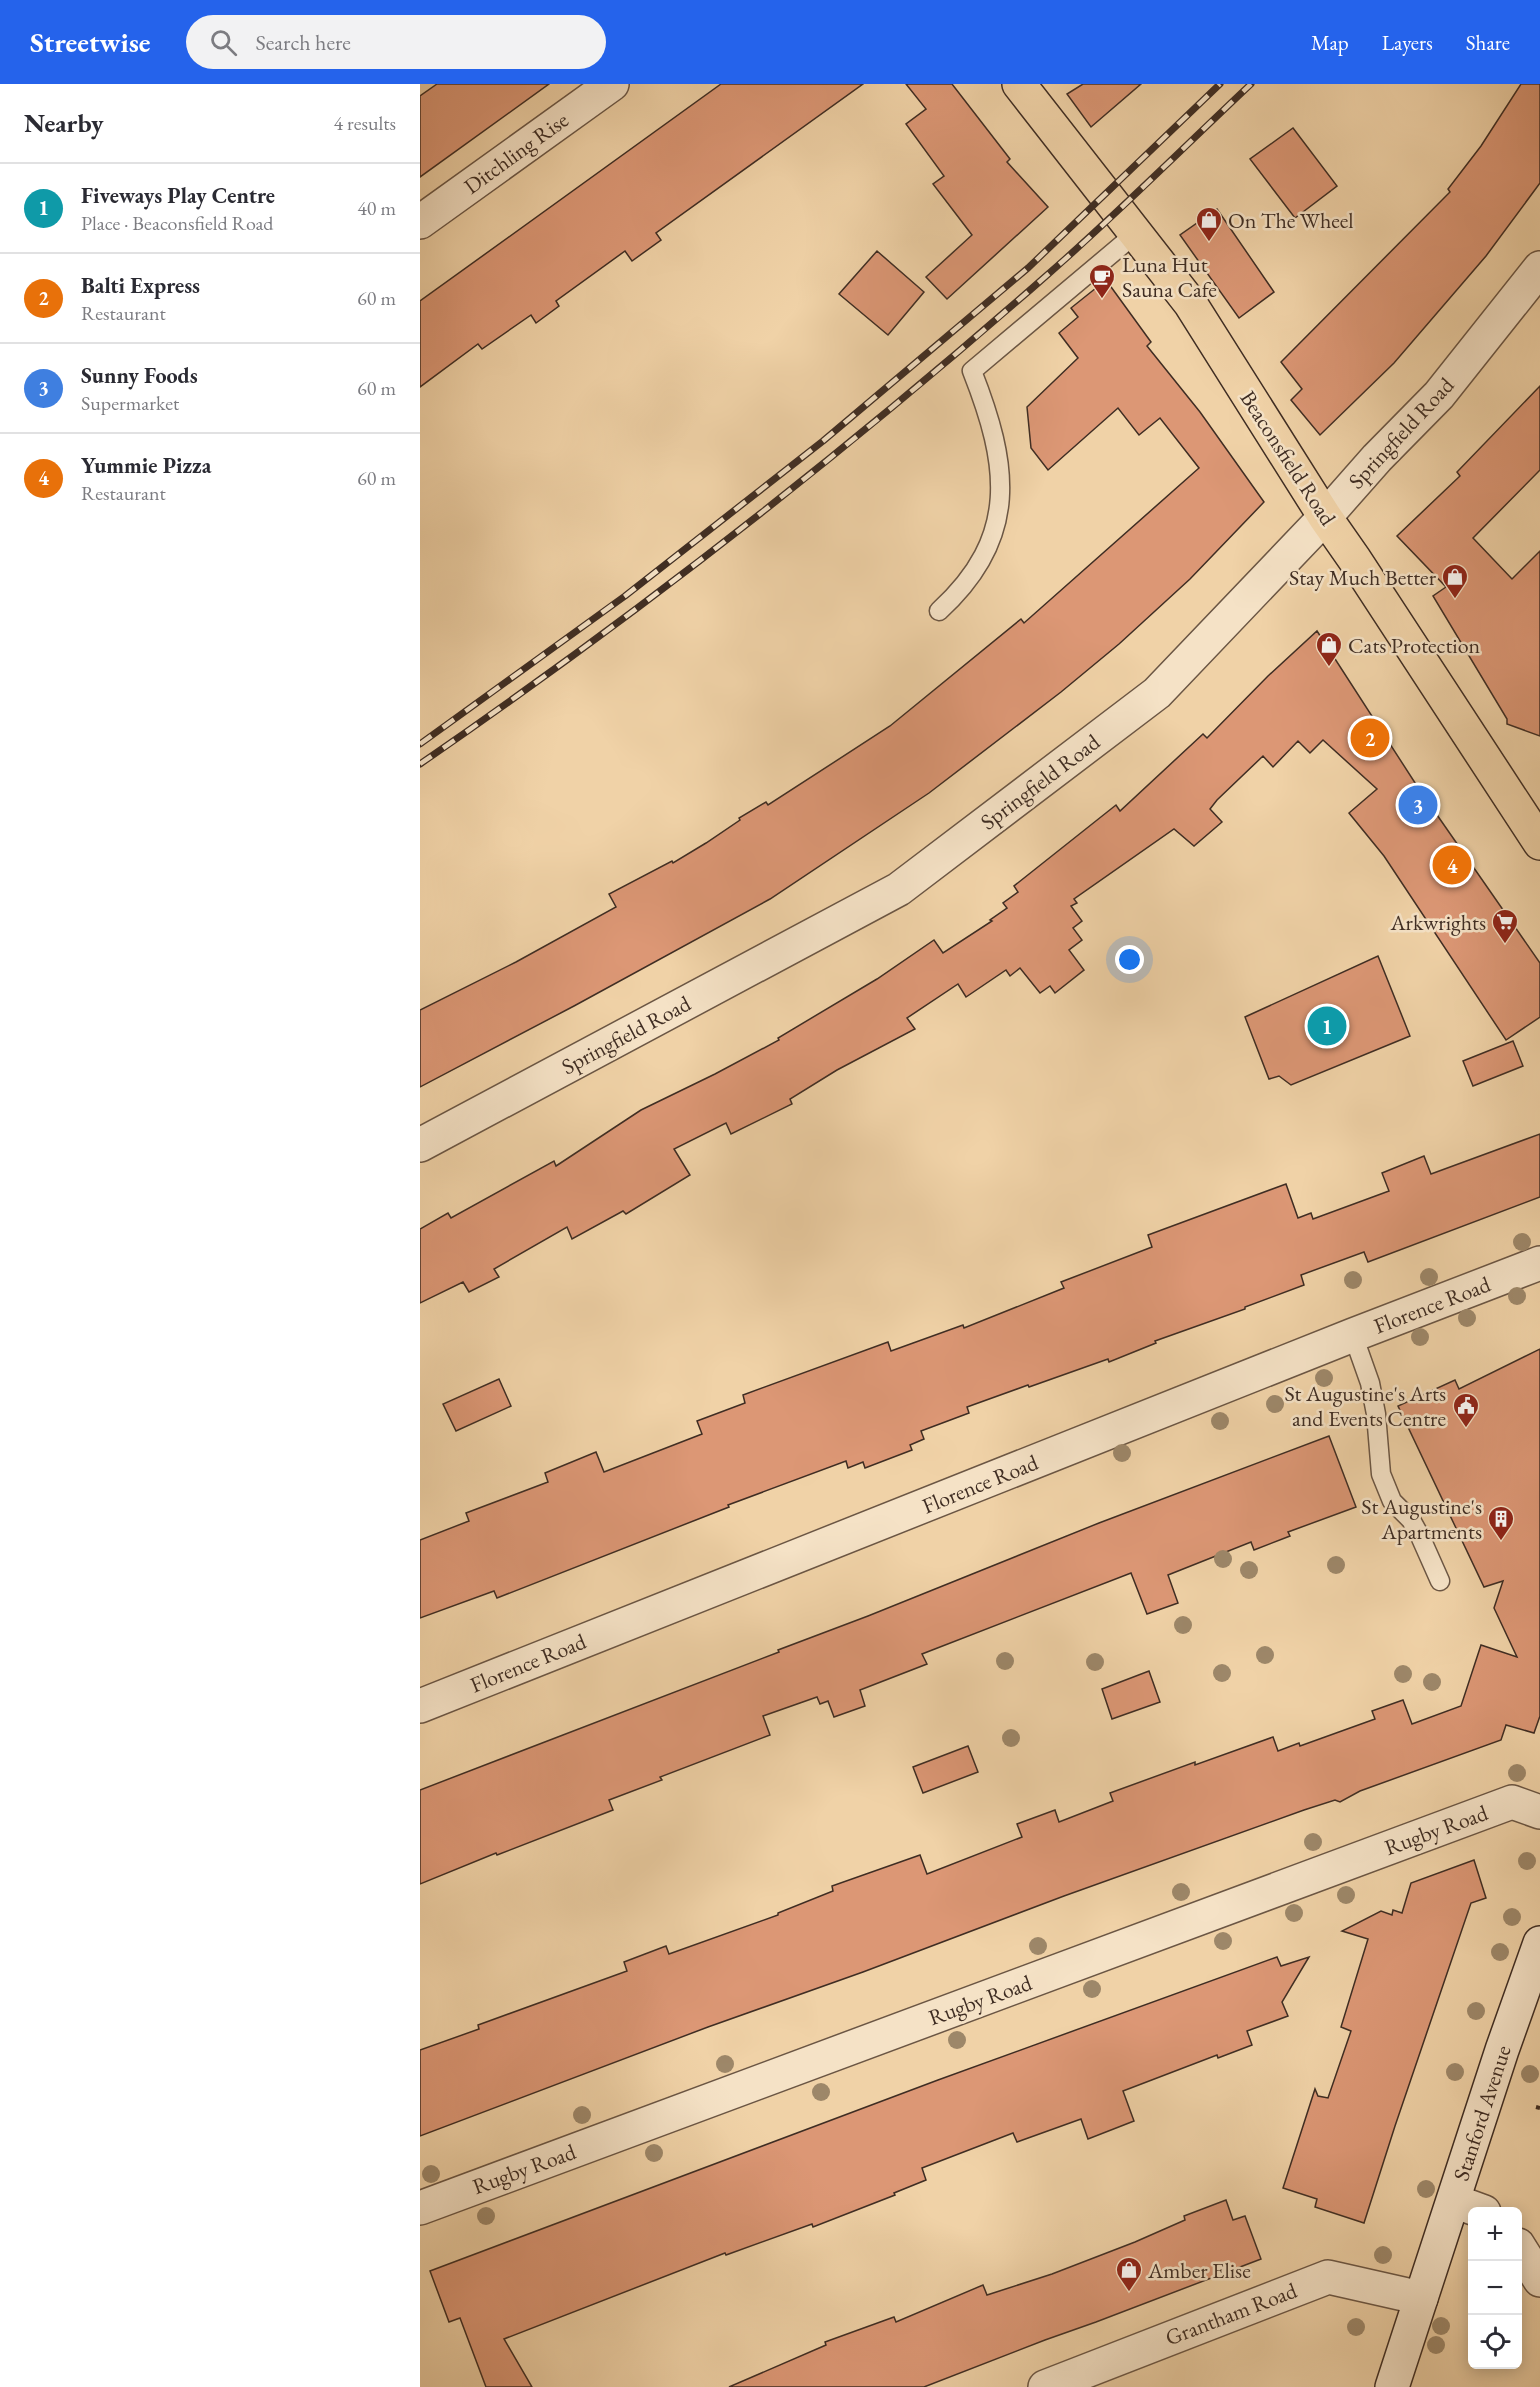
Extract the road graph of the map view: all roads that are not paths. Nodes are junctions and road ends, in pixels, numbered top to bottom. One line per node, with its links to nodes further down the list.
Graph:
1 (1020, 84): 4 (highway, Beaconsfield Road)
2 (600, 87): 3 (street, Ditchling Rise)
3 (420, 222)
4 (1135, 234): 6 (highway, Beaconsfield Road); 7 (lane)
5 (1540, 268): 6 (street, Springfield Road)
6 (1324, 517): 8 (highway, Beaconsfield Road); 9 (street, Springfield Road)
7 (939, 610)
8 (1540, 843)
9 (420, 1145)
10 (1540, 1263): 11 (street, Florence Road)
11 (1353, 1335): 12 (lane); 13 (street, Florence Road)
12 (1440, 1581)
13 (420, 1706)
14 (1540, 1812): 17 (street, Rugby Road)
15 (1540, 1943): 16 (street, Stanford Avenue)
16 (1469, 2206): 20 (street, Stanford Avenue)
17 (420, 2208)
18 (1522, 2251): 19 (street)
19 (1540, 2280)
20 (1421, 2298): 21 (street, Grantham Road); 22 (street, Stanford Avenue)
21 (1045, 2387)
22 (1392, 2387)

